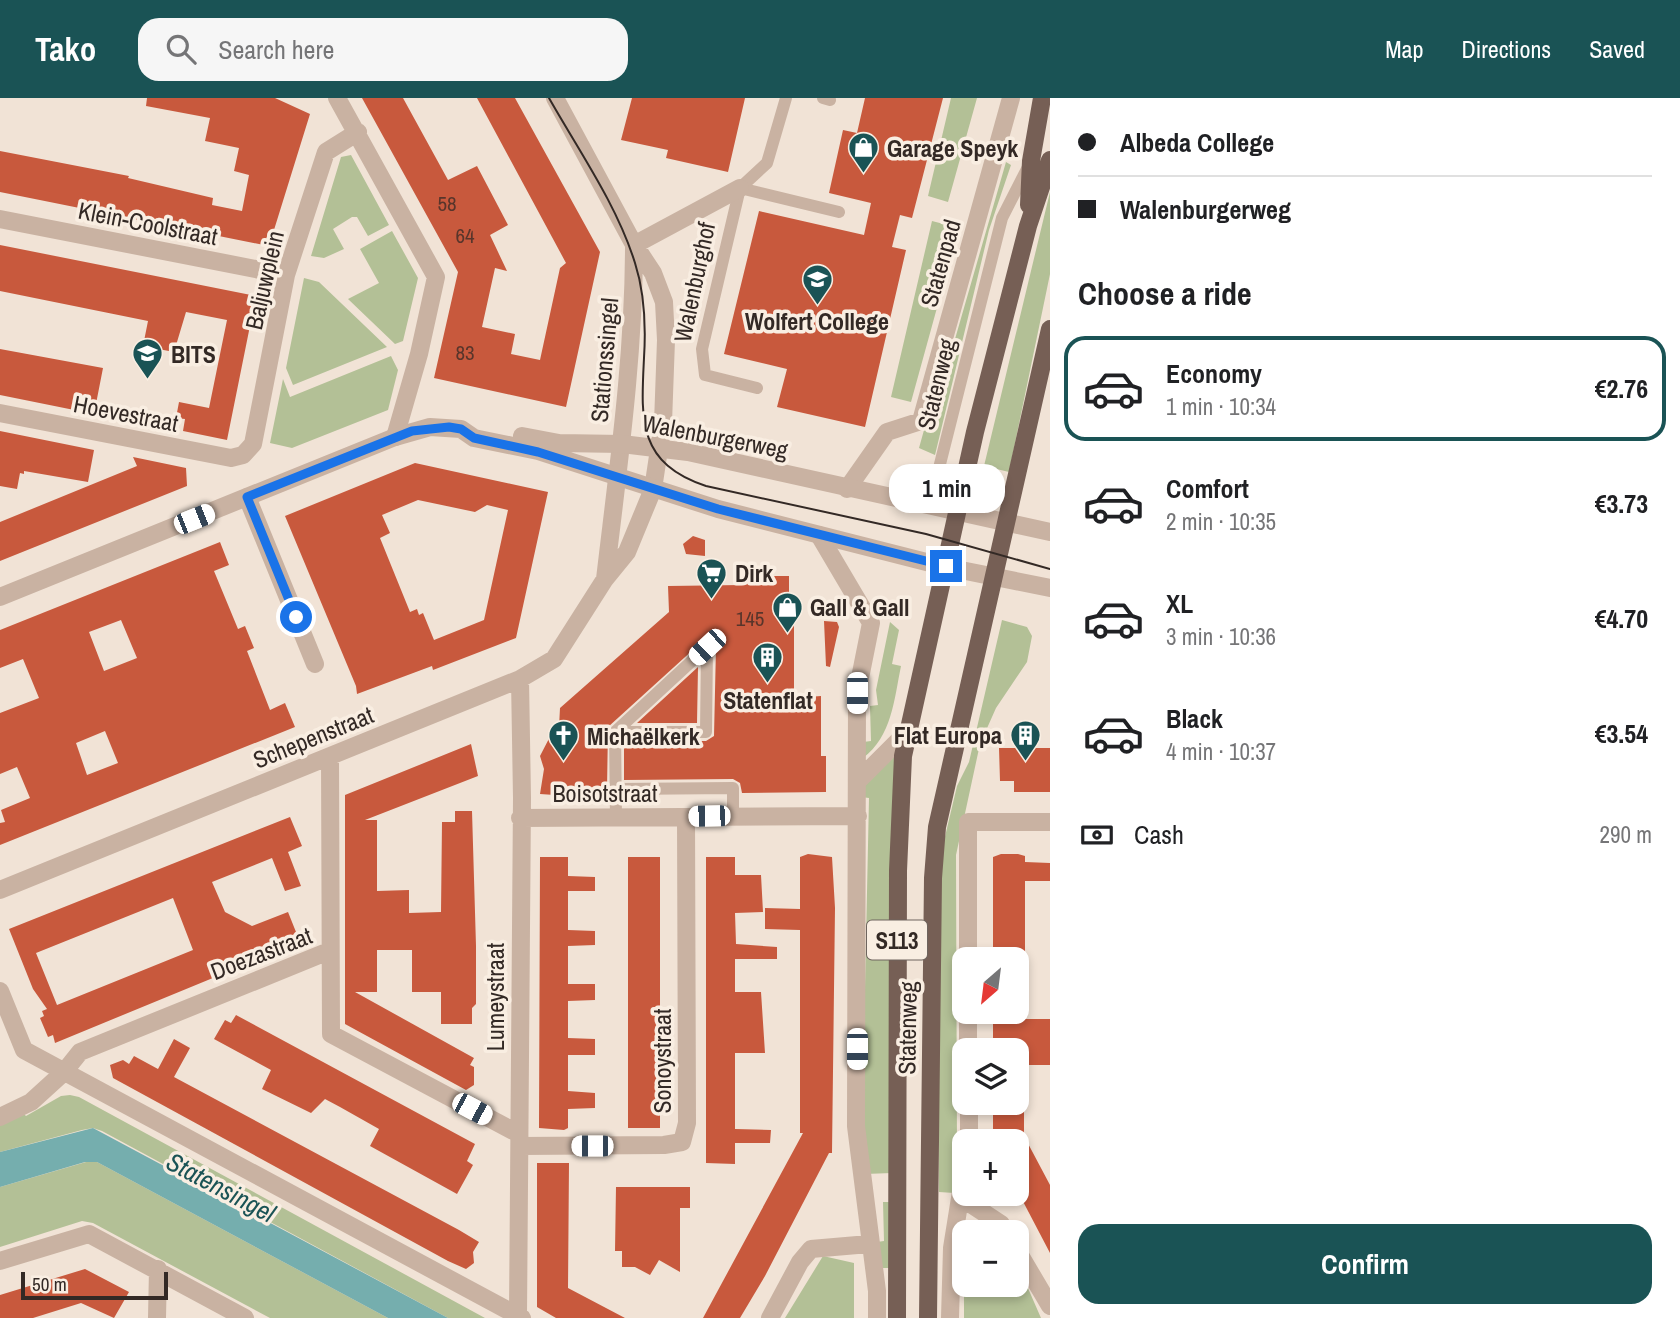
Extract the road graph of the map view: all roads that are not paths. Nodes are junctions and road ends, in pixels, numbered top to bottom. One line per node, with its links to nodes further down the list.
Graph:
1 (337, 98): 6 (street)
2 (555, 98): 13 (street, Stationssingel)
3 (786, 98): 9 (lane, Walenburghof)
4 (1011, 98): 25 (street, Statenpad)
5 (1042, 98): 8 (main road, S113)
6 (358, 132): 14 (street, Baljuwplein); 19 (street)
7 (1050, 160): 12 (main road, Statenweg / S113)
8 (1031, 162): 12 (main road, S113); 27 (lane, Statenweg)
9 (740, 188): 10 (lane); 13 (street, Walenburghof); 16 (lane, Walenburghof)
10 (839, 212)
11 (0, 219): 14 (street, Klein-Coolstraat)
12 (1028, 226): 27 (main road, Statenweg / S113)
13 (634, 246): 20 (street, Stationssingel); 21 (street, Stationssingel)
14 (286, 275): 22 (street, Baljuwplein)
15 (1050, 329): 28 (main road, S113)
16 (757, 388)
17 (0, 413): 22 (street, Hoevestraat)
18 (461, 429): 19 (street, Walenburgerweg); 20 (street, Walenburgerweg); 23 (street, Walenburgerweg)
19 (395, 437): 26 (street, Walenburgerweg)
20 (622, 444): 21 (street, Walenburgerweg); 23 (street, Stationssingel)
21 (661, 448): 24 (street, Stationssingel); 25 (street, Walenburgerweg)
22 (243, 455)
23 (618, 478): 24 (street, Walenburgerweg); 33 (street, Schepenstraat)
24 (653, 489): 30 (street, Walenburgerweg); 33 (street, Schepenstraat)
25 (847, 489): 27 (street, Walenburgerweg)
26 (247, 497): 35 (street, Walenburgerweg); 36 (street)
27 (958, 512): 28 (street, Walenburgerweg); 31 (main road, S113)
28 (1007, 521): 29 (street, Walenburgerweg); 32 (main road, S113)
29 (1050, 532)
30 (819, 535): 31 (street, Walenburgerweg); 41 (street, Statenweg)
31 (946, 566): 32 (street, Walenburgerweg); 39 (main road, Statenweg / S113)
32 (993, 577): 34 (street, Walenburgerweg); 70 (main road, Statenweg / S113)
33 (605, 579): 37 (street, Schepenstraat)
34 (1050, 588)
35 (0, 597)
36 (315, 664)
37 (520, 679): 40 (street, Schepenstraat); 46 (street, Lumeystraat)
38 (615, 732): 38 (lane); 42 (lane)
39 (907, 732): 41 (street); 69 (main road, Statenweg / S113)
40 (330, 757): 49 (street, Schepenstraat); 51 (street)
41 (859, 780): 44 (street, Statenweg)
42 (618, 789): 43 (lane); 47 (lane)
43 (733, 816): 44 (street, Boisotstraat); 45 (street, Boisotstraat)
44 (858, 816): 59 (street, Statenweg)
45 (686, 817): 47 (street, Boisotstraat); 55 (street, Sonoystraat)
46 (520, 818): 47 (street, Boisotstraat); 55 (street, Lumeystraat)
47 (616, 818)
48 (1050, 822): 50 (street)
49 (0, 890)
50 (968, 947)
51 (329, 951): 53 (street, Doezastraat); 55 (street, Doezastraat)
52 (0, 991): 53 (street)
53 (64, 1072): 54 (street); 64 (street)
54 (0, 1117)
55 (520, 1140): 64 (street, Lumeystraat)
56 (959, 1206): 71 (street)
57 (974, 1206): 58 (street)
58 (995, 1220)
59 (869, 1244): 67 (street); 68 (street, Statenweg)
60 (0, 1261): 61 (street)
61 (158, 1269): 65 (street); 66 (street)
62 (1029, 1270): 63 (street)
63 (1050, 1306)
64 (520, 1317)
65 (156, 1318)
66 (245, 1318)
67 (770, 1318)
68 (877, 1318)
69 (897, 1318)
70 (928, 1318)
71 (950, 1318)

